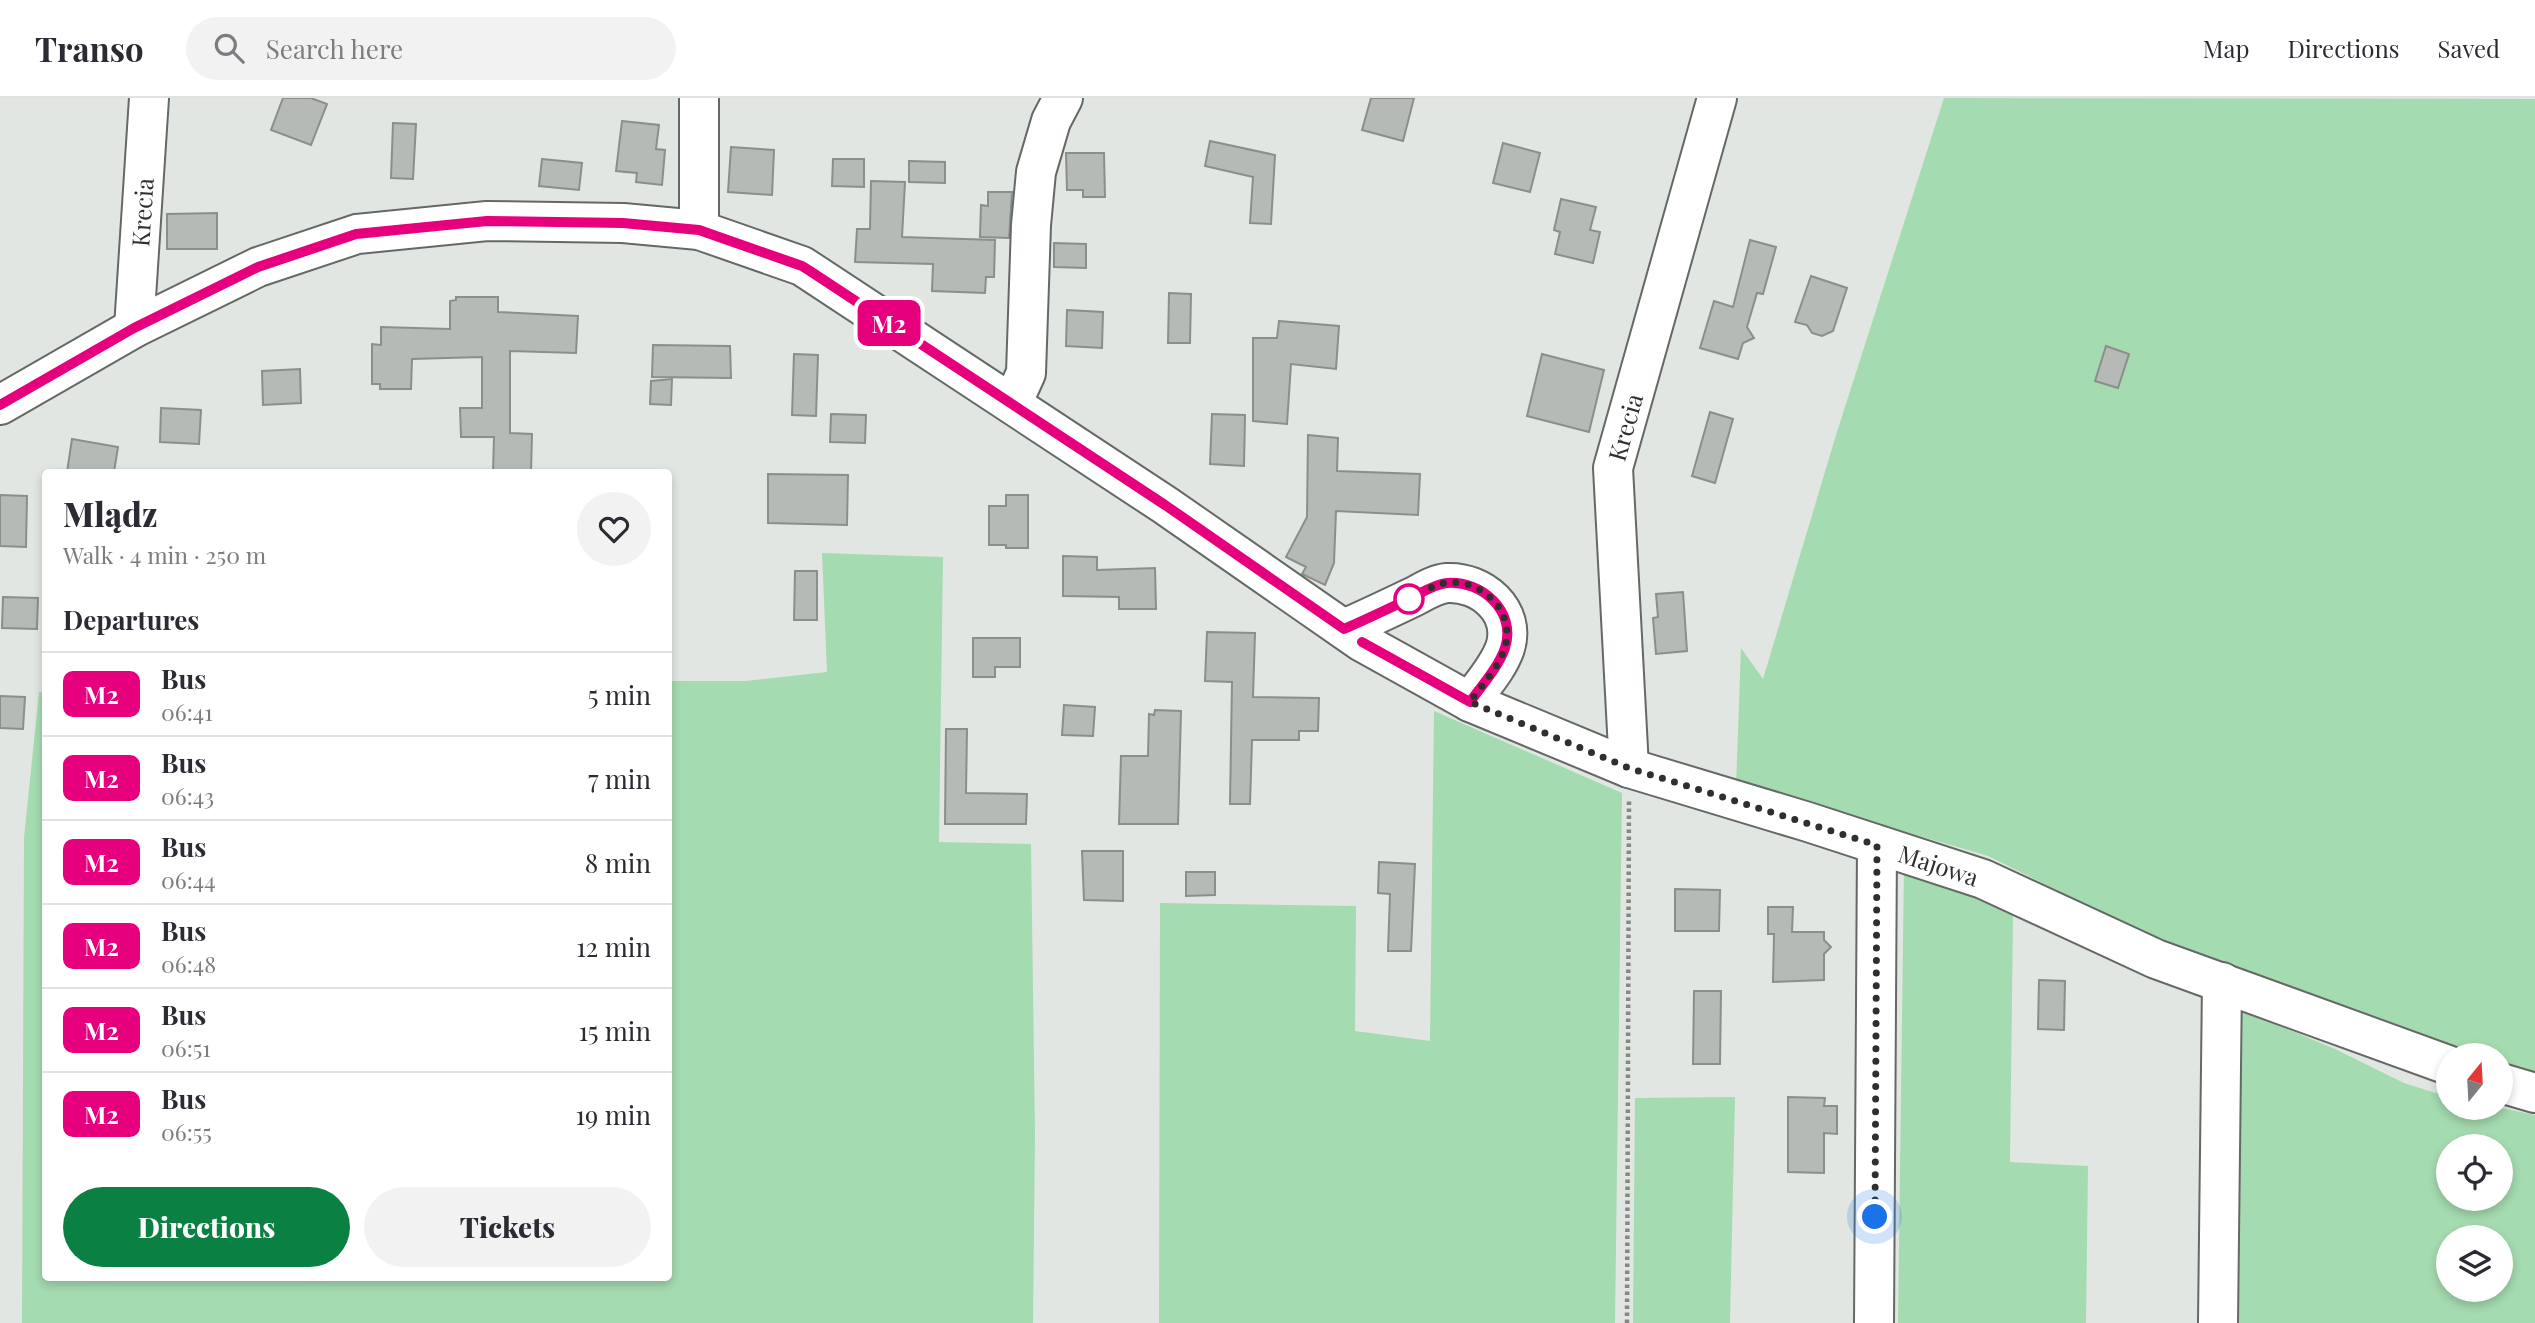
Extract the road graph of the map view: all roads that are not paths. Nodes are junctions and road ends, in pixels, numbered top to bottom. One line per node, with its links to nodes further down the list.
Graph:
1 (149, 98): 6 (street, Krecia)
2 (699, 98): 5 (street)
3 (1063, 98): 7 (street)
4 (1717, 98): 11 (street, Krecia)
5 (699, 230): 6 (street, Majowa); 7 (street, Majowa)
6 (134, 328): 8 (street, Majowa)
7 (1012, 404): 9 (street, Majowa)
8 (0, 405)
9 (1344, 629): 10 (street, Majowa); 10 (street)
10 (1470, 702): 11 (street, Majowa)
11 (1629, 768): 12 (street, Majowa)
12 (1877, 845): 13 (street, Majowa); 17 (street)
13 (2222, 982): 14 (street, Majowa); 18 (street)
14 (2436, 1061)
15 (2513, 1087): 16 (street)
16 (2535, 1093)
17 (1874, 1323)
18 (2218, 1323)

